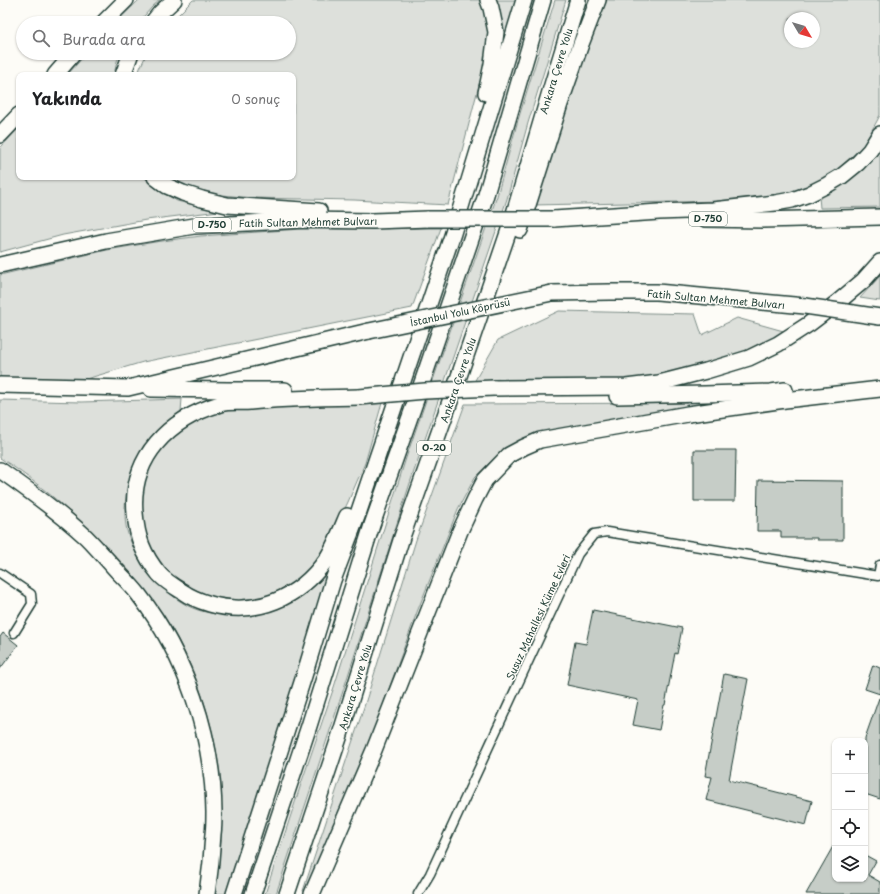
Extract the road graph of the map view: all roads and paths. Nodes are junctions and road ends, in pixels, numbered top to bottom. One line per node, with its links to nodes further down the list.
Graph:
1 (126, 0): 8 (highway)
2 (174, 0): 9 (highway)
3 (488, 0): 21 (highway)
4 (524, 0): 21 (highway)
5 (543, 0): 41 (highway, O-20)
6 (578, 0): 26 (highway, Ankara Çevre Yolu / O-20)
7 (598, 0): 26 (highway)
8 (110, 16)
9 (158, 16)
10 (68, 60): 12 (highway)
11 (128, 60): 13 (highway)
12 (58, 72)
13 (124, 72)
14 (16, 118): 16 (highway)
15 (880, 134): 19 (highway)
16 (0, 135)
17 (158, 180): 20 (highway)
18 (880, 217): 19 (highway, D-750)
19 (554, 219): 20 (highway, D-750, bridge)
20 (428, 220): 23 (highway, Fatih Sultan Mehmet Bulvarı / D-750)
21 (452, 233): 27 (highway)
22 (880, 262): 32 (highway)
23 (0, 265)
24 (552, 293): 25 (highway, Fatih Sultan Mehmet Bulvarı, bridge); 30 (highway, İstanbul Yolu Köprüsü, bridge)
25 (880, 317)
26 (478, 318): 42 (highway, Ankara Çevre Yolu / O-20)
27 (418, 335): 33 (highway); 40 (highway)
28 (880, 380): 32 (highway)
29 (0, 385): 30 (highway)
30 (128, 388): 33 (highway)
31 (880, 389): 43 (highway)
32 (494, 392): 33 (highway, bridge)
33 (359, 393)
34 (0, 470): 39 (highway)
35 (880, 565): 37 (street, Susuz Mahallesi Küme Evleri)
36 (0, 573): 38 (street)
37 (879, 576): 44 (street, Susuz Mahallesi Küme Evleri)
38 (14, 633)
39 (207, 894)
40 (234, 894)
41 (253, 894)
42 (287, 894)
43 (312, 894)
44 (418, 894)

